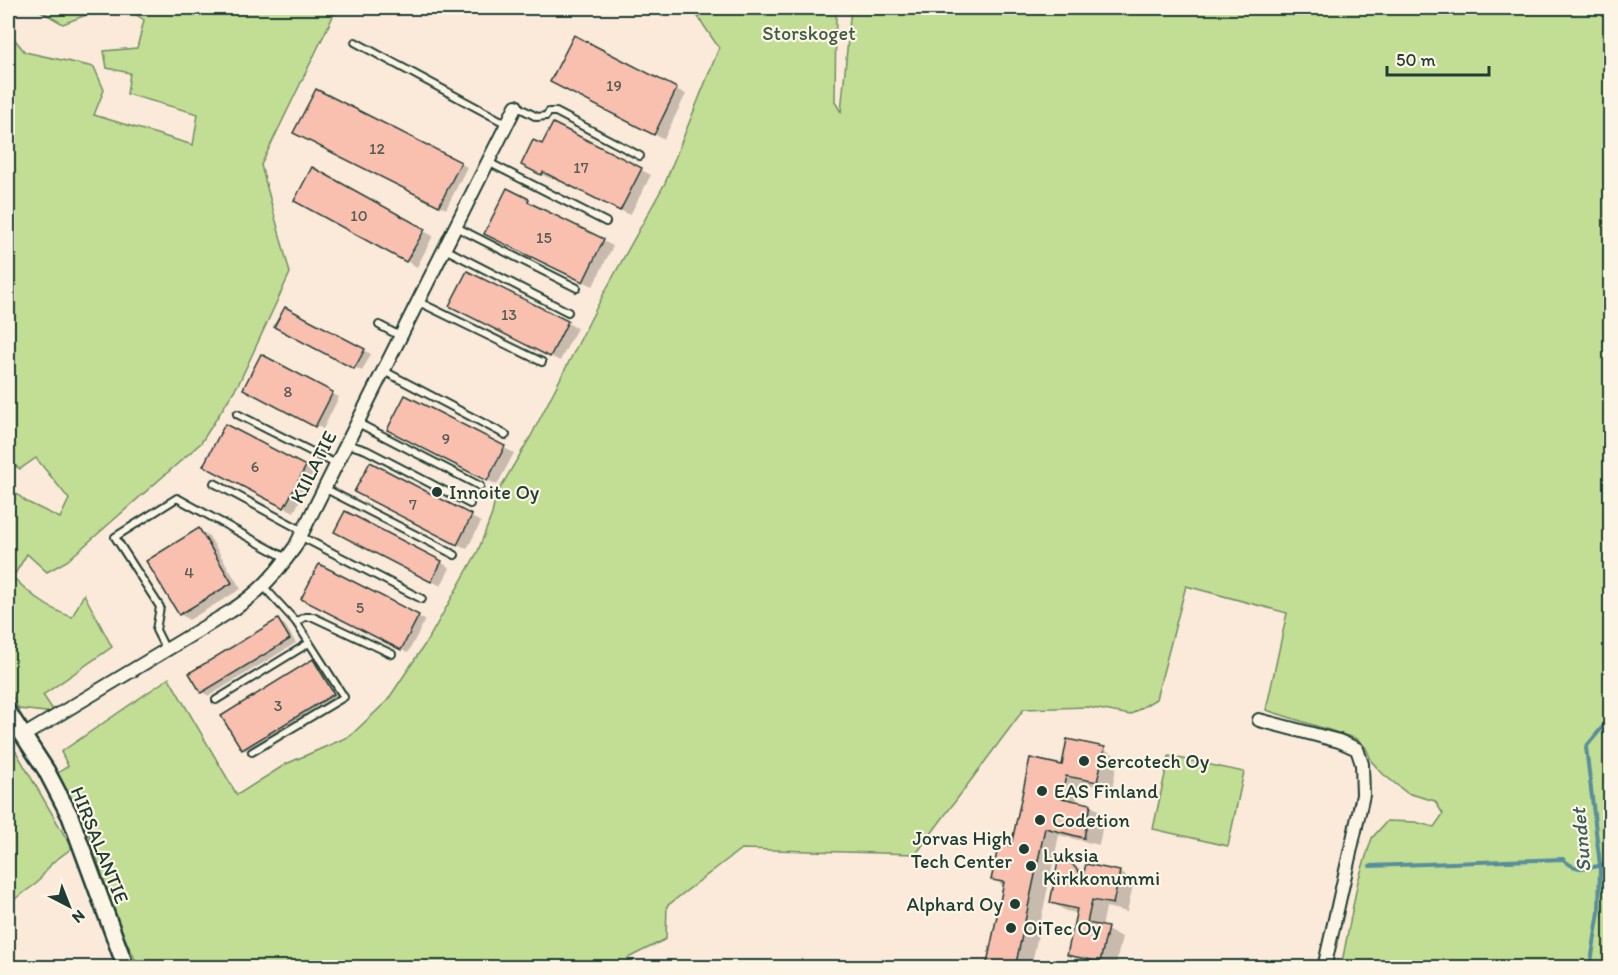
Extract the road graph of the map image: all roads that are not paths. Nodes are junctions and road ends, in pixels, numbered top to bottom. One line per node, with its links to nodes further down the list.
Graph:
1 (355, 42): 3 (lane)
2 (516, 106): 3 (street, KIILATIE); 4 (lane)
3 (507, 125): 5 (street, KIILATIE)
4 (640, 156)
5 (488, 162): 6 (lane); 7 (street, KIILATIE)
6 (606, 222)
7 (456, 227): 8 (street, KIILATIE); 9 (lane)
8 (445, 249): 10 (street, KIILATIE); 11 (lane)
9 (577, 288)
10 (418, 302): 13 (street, KIILATIE); 14 (lane)
11 (568, 312)
12 (380, 325): 13 (lane)
13 (401, 336): 15 (street, KIILATIE)
14 (542, 362)
15 (383, 371): 17 (street, KIILATIE); 18 (lane)
16 (237, 414): 20 (lane)
17 (357, 423): 19 (street, KIILATIE); 22 (lane)
18 (506, 435)
19 (346, 444): 20 (street, KIILATIE); 24 (lane)
20 (336, 464): 23 (street, KIILATIE)
21 (214, 483): 25 (lane)
22 (480, 486)
23 (324, 488): 25 (street, KIILATIE); 26 (lane)
24 (470, 504)
25 (301, 534): 27 (street, KIILATIE); 29 (lane)
26 (455, 555)
27 (286, 559): 28 (street, KIILATIE); 32 (lane)
28 (264, 587): 30 (lane); 32 (street, KIILATIE)
29 (422, 599)
30 (296, 622): 31 (lane); 33 (lane)
31 (309, 643): 34 (lane); 38 (lane)
32 (166, 650): 37 (street, KIILATIE)
33 (392, 654)
34 (216, 700)
35 (8, 712): 37 (street, HIRSALANTIE)
36 (1259, 720): 40 (street)
37 (24, 736): 39 (street, HIRSALANTIE)
38 (252, 752)
39 (126, 968)
40 (1324, 968)

